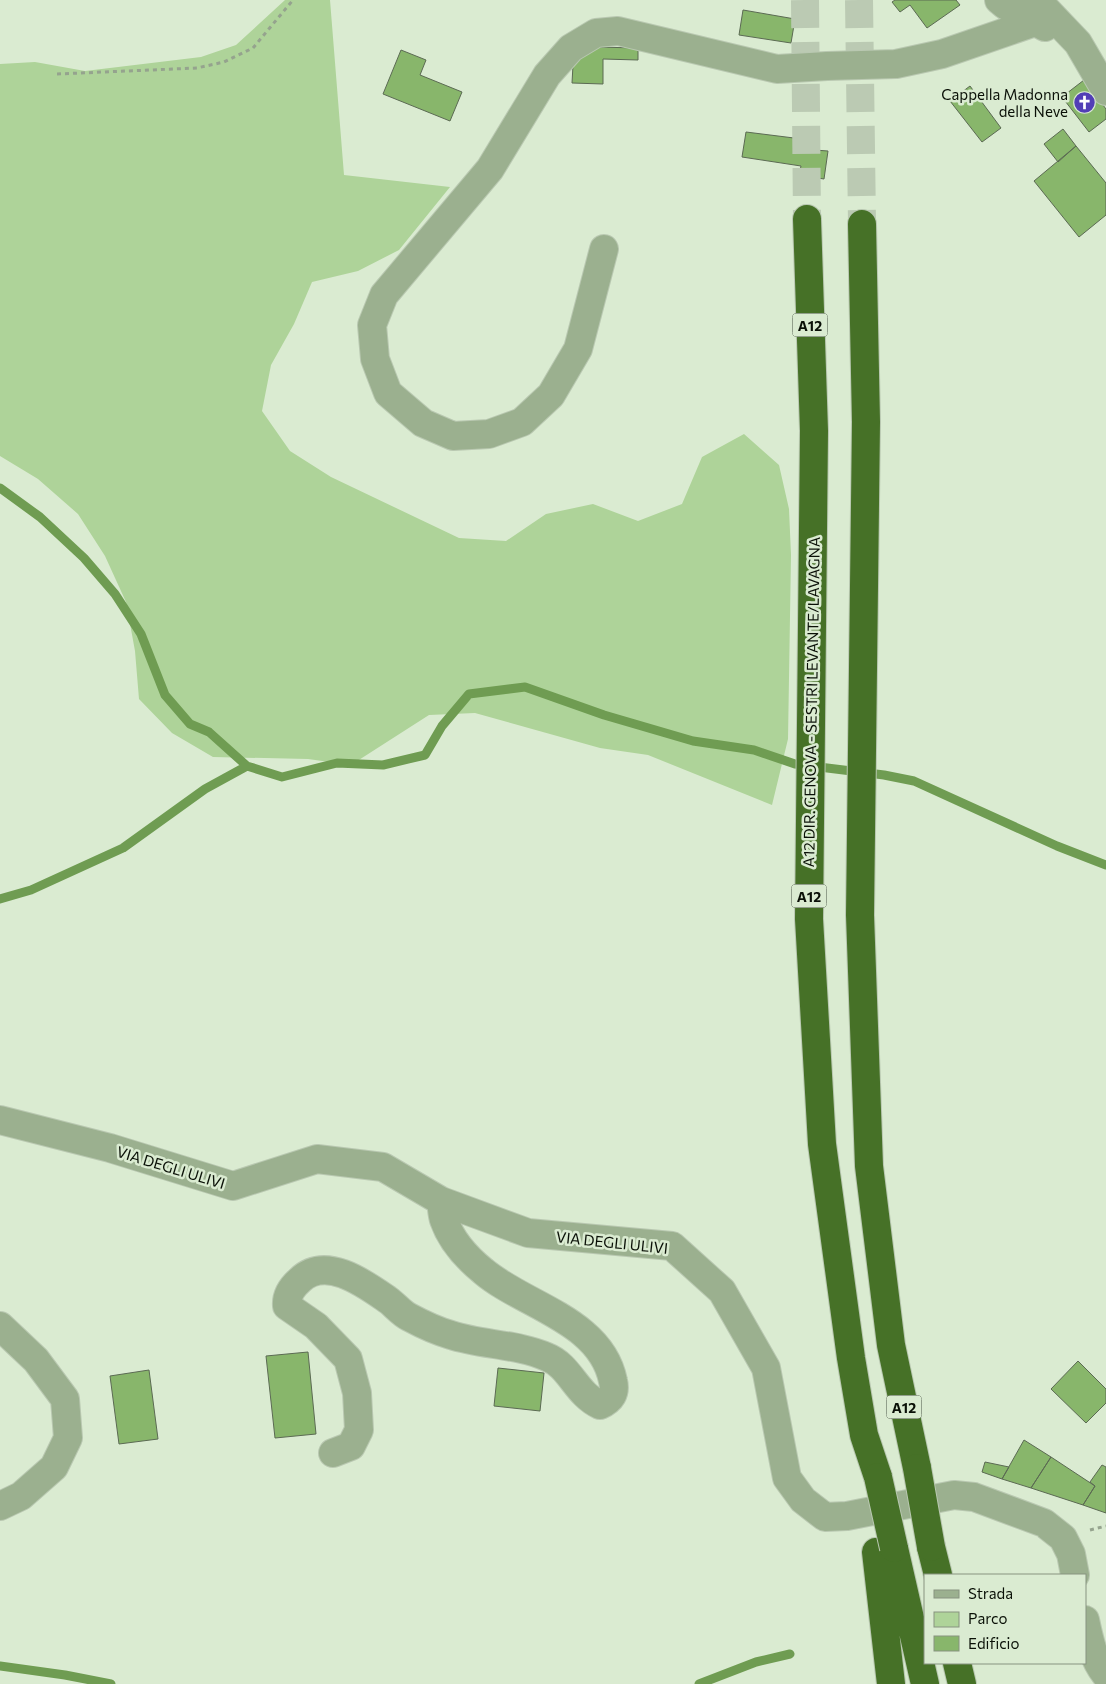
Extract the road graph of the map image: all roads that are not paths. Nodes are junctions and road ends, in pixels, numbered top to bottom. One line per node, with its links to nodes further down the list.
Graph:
1 (999, 0): 2 (street)
2 (1036, 11): 3 (street); 6 (street)
3 (1106, 90)
4 (807, 219): 12 (highway, A12 DIR. GENOVA - SESTRI LEVANTE/LAVAGNA / A12, bridge)
5 (862, 224): 13 (highway, A12, bridge)
6 (604, 249)
7 (0, 1120): 8 (street, VIA DEGLI ULIVI)
8 (440, 1201): 10 (street); 14 (street, VIA DEGLI ULIVI)
9 (0, 1326): 11 (street)
10 (333, 1453)
11 (0, 1506)
12 (885, 1550): 18 (highway); 19 (highway, A12 DIR. GENOVA - SESTRI LEVANTE/LAVAGNA / A12)
13 (938, 1574)
14 (1075, 1574)
15 (1086, 1625): 17 (street)
16 (957, 1664): 20 (highway)
17 (1106, 1675)
18 (892, 1684)
19 (925, 1684)
20 (962, 1684)

